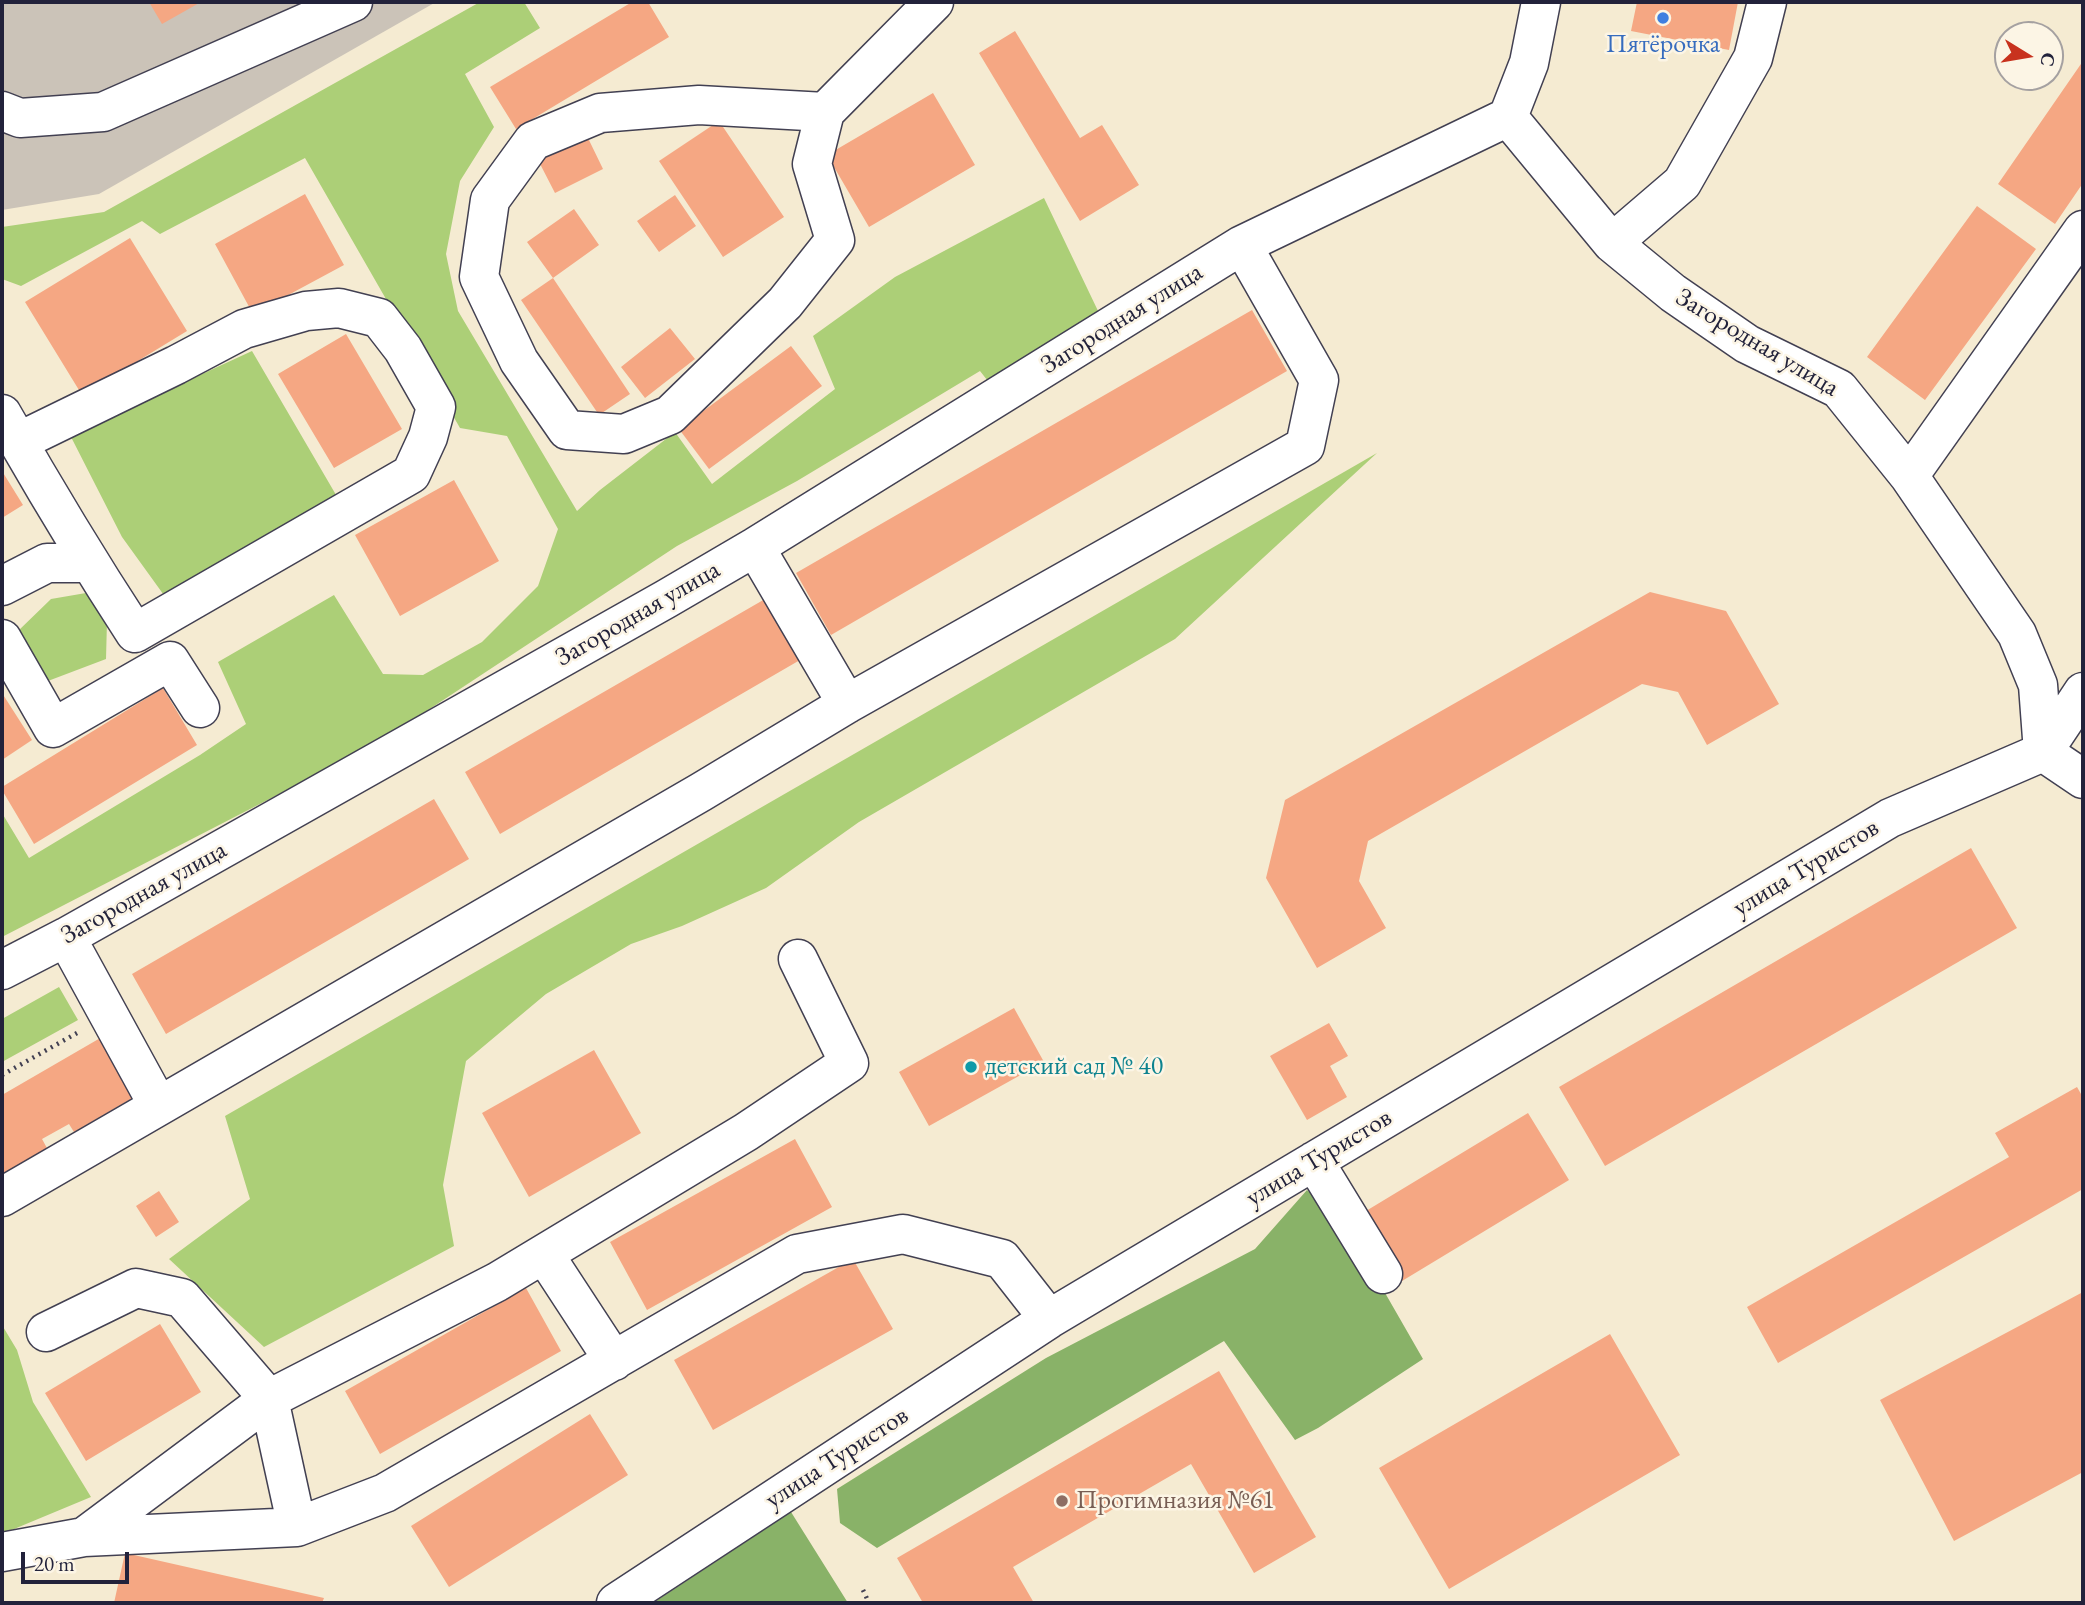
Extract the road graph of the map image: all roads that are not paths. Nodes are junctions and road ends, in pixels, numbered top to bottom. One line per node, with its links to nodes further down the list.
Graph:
1 (353, 2): 5 (street)
2 (934, 2): 6 (street)
3 (1541, 2): 7 (street)
4 (1767, 2): 9 (street)
5 (2, 111)
6 (825, 112): 6 (street)
7 (1508, 117): 9 (street, Загородная улица); 10 (street, Загородная улица)
8 (2083, 230): 12 (street)
9 (1612, 243): 12 (street, Загородная улица)
10 (1241, 245): 13 (street, Загородная улица); 18 (street)
11 (10, 428): 14 (street); 14 (street)
12 (1909, 476): 20 (street, Загородная улица)
13 (755, 547): 18 (street); 22 (street, Загородная улица)
14 (89, 563): 15 (street)
15 (2, 586)
16 (2, 639): 19 (street)
17 (2083, 692): 20 (street)
18 (847, 704): 25 (street)
19 (200, 708)
20 (2043, 752): 21 (street); 26 (street, улица Туристов)
21 (2083, 779)
22 (66, 937): 24 (street, Загородная улица); 25 (street)
23 (798, 959): 28 (street)
24 (2, 970)
25 (158, 1105): 27 (street)
26 (1314, 1161): 29 (street); 30 (street, улица Туристов)
27 (2, 1197)
28 (544, 1254): 32 (street); 33 (street)
29 (1383, 1274)
30 (1049, 1319): 32 (street); 37 (street, улица Туристов)
31 (46, 1332): 33 (street)
32 (614, 1361): 34 (street)
33 (269, 1399): 34 (street); 35 (street)
34 (297, 1527): 35 (street)
35 (84, 1537): 36 (street)
36 (2, 1552)
37 (616, 1603)

